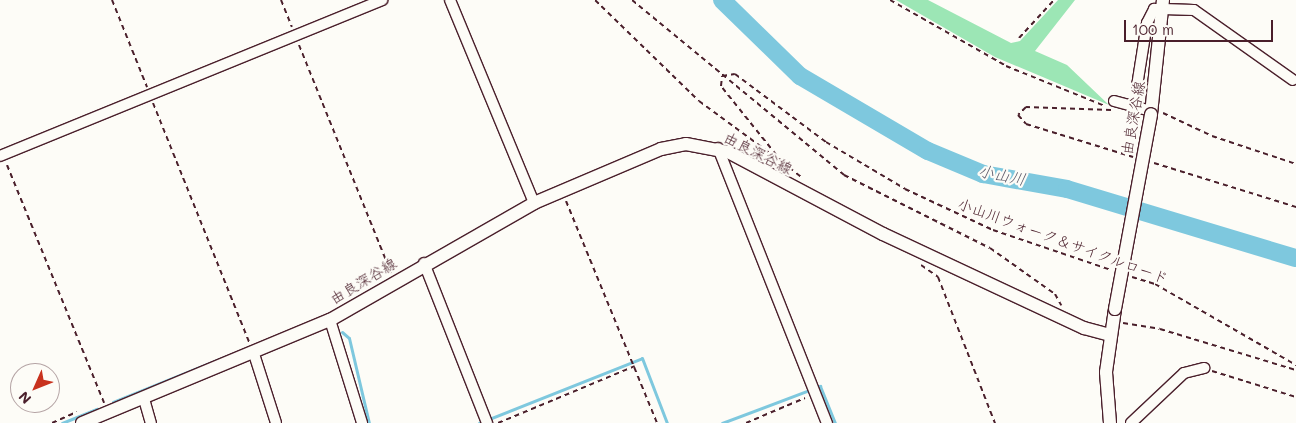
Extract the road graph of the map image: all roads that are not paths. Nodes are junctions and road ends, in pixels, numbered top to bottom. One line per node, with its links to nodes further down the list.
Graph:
1 (382, 0): 9 (street)
2 (450, 0): 10 (street)
3 (1163, 4): 4 (street); 5 (street); 7 (main road, 由良深谷線)
4 (1293, 80)
5 (1138, 86)
6 (1114, 101): 7 (street)
7 (1154, 113): 13 (main road, 由良深谷線, bridge)
8 (718, 148): 10 (main road, 由良深谷線); 13 (main road, 由良深谷線); 23 (street)
9 (2, 156)
10 (534, 203): 11 (main road, 由良深谷線)
11 (424, 263): 12 (main road, 由良深谷線); 22 (street)
12 (330, 320): 14 (main road, 由良深谷線); 21 (street)
13 (1110, 335): 24 (main road)
14 (254, 354): 16 (main road, 由良深谷線); 20 (street)
15 (1204, 368): 17 (street)
16 (144, 399): 18 (main road, 由良深谷線); 19 (street)
17 (1137, 422)
18 (82, 423)
19 (151, 423)
20 (276, 423)
21 (362, 423)
22 (487, 423)
23 (827, 423)
24 (1110, 423)

